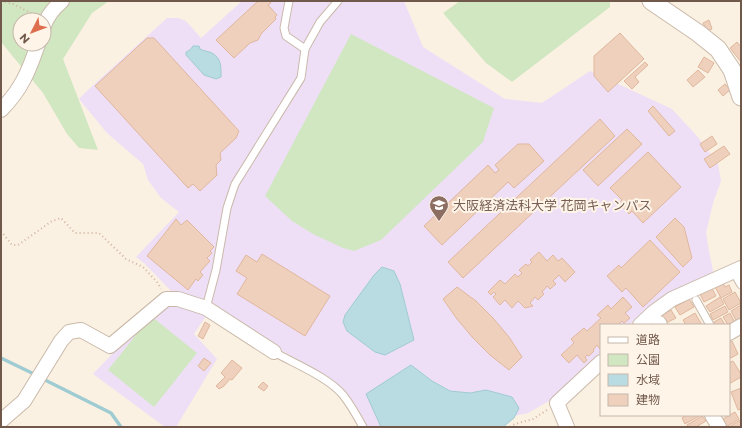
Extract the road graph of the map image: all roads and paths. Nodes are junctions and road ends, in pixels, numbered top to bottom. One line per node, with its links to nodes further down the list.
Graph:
1 (1, 1): 6 (path)
2 (289, 1): 8 (lane)
3 (338, 1): 8 (lane)
4 (651, 1): 10 (street)
5 (58, 4): 7 (street)
6 (29, 12)
7 (51, 12)
8 (305, 49): 17 (lane)
9 (35, 52): 11 (street)
10 (741, 97)
11 (1, 110)
12 (1, 230): 15 (path)
13 (739, 273): 14 (lane); 18 (street)
14 (741, 286)
15 (166, 299): 17 (street); 26 (street)
16 (696, 300): 19 (lane)
17 (206, 308): 22 (street)
18 (641, 324)
19 (709, 324)
20 (741, 326): 21 (street)
21 (730, 332)
22 (274, 352): 27 (lane)
23 (600, 363): 24 (street)
24 (556, 403): 28 (path); 29 (street)
25 (713, 416): 30 (street)
26 (1, 421)
27 (363, 427)
28 (510, 427)
29 (567, 427)
30 (719, 427)

